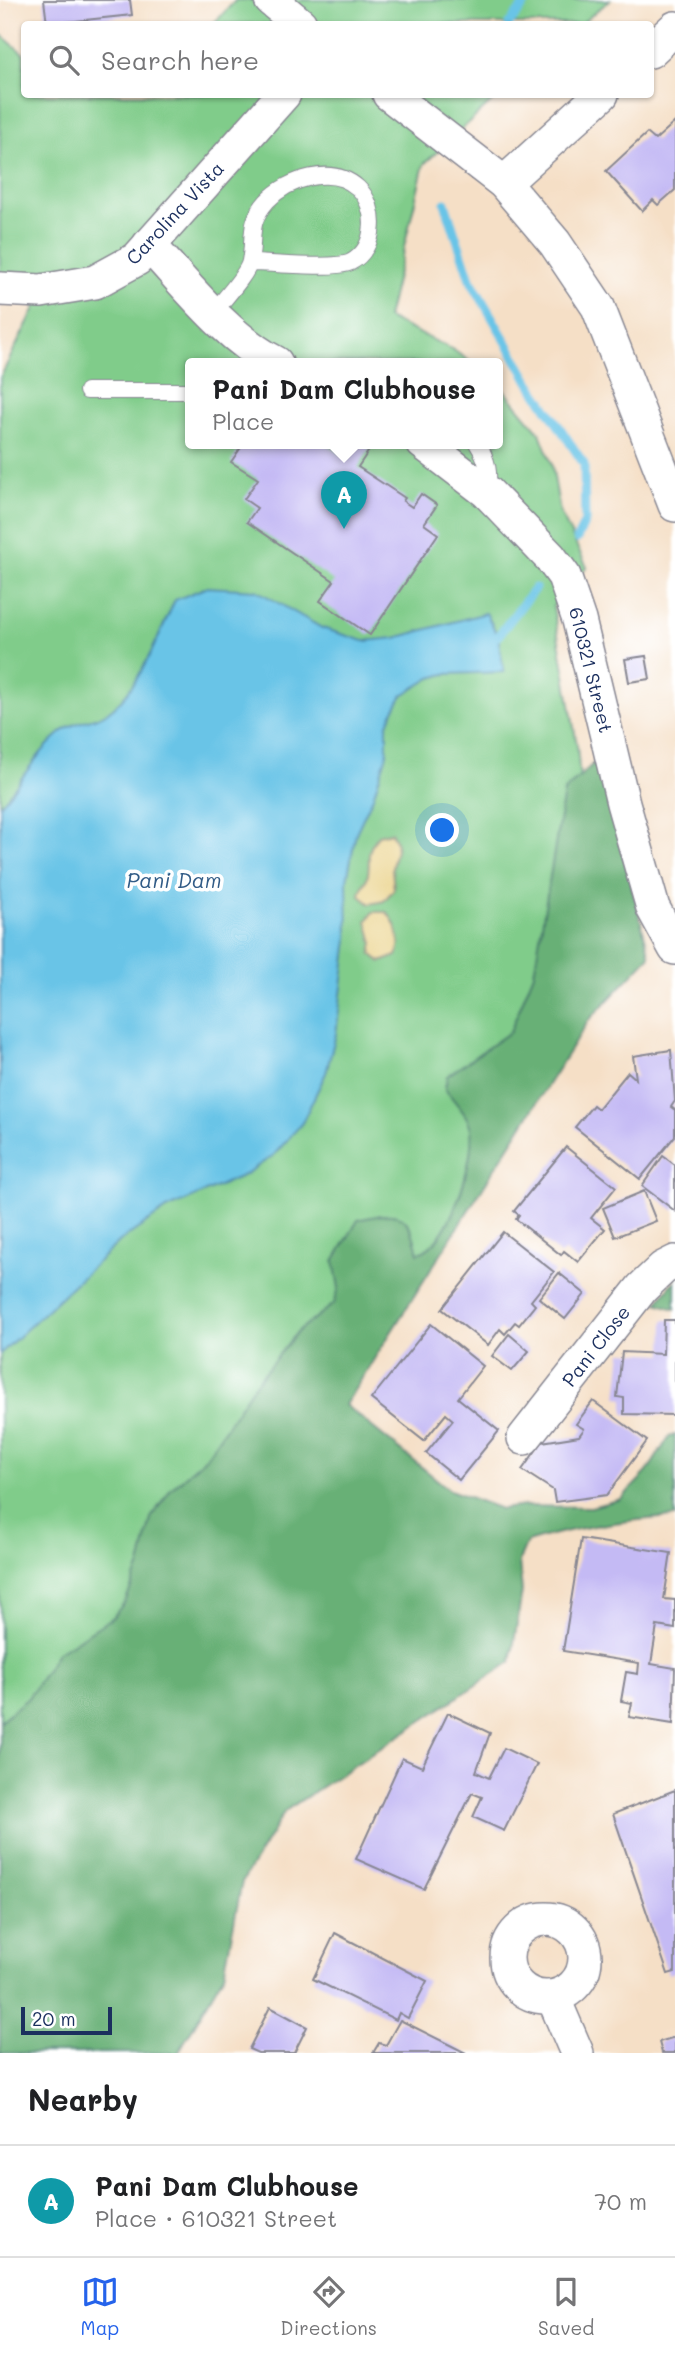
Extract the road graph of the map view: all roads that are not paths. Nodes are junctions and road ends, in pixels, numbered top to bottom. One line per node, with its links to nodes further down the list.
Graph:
1 (271, 0): 2 (street)
2 (296, 21)
3 (675, 29): 4 (street)
4 (654, 47)
5 (280, 98): 9 (street, Carolina Vista)
6 (393, 98): 8 (street)
7 (598, 98): 8 (street)
8 (504, 184): 19 (street)
9 (149, 245): 11 (street, Carolina Vista); 12 (street)
10 (250, 263): 10 (lane); 12 (lane)
11 (0, 289)
12 (213, 313): 13 (street)
13 (267, 358)
14 (87, 391): 15 (lane)
15 (185, 391)
16 (431, 449): 18 (street, 610321 Street)
17 (481, 449): 18 (lane)
18 (487, 492): 20 (street, 610321 Street)
19 (675, 505)
20 (675, 948)
21 (675, 1262): 22 (street, Pani Close)
22 (524, 1438)
23 (554, 1997): 24 (street)
24 (577, 2053)

